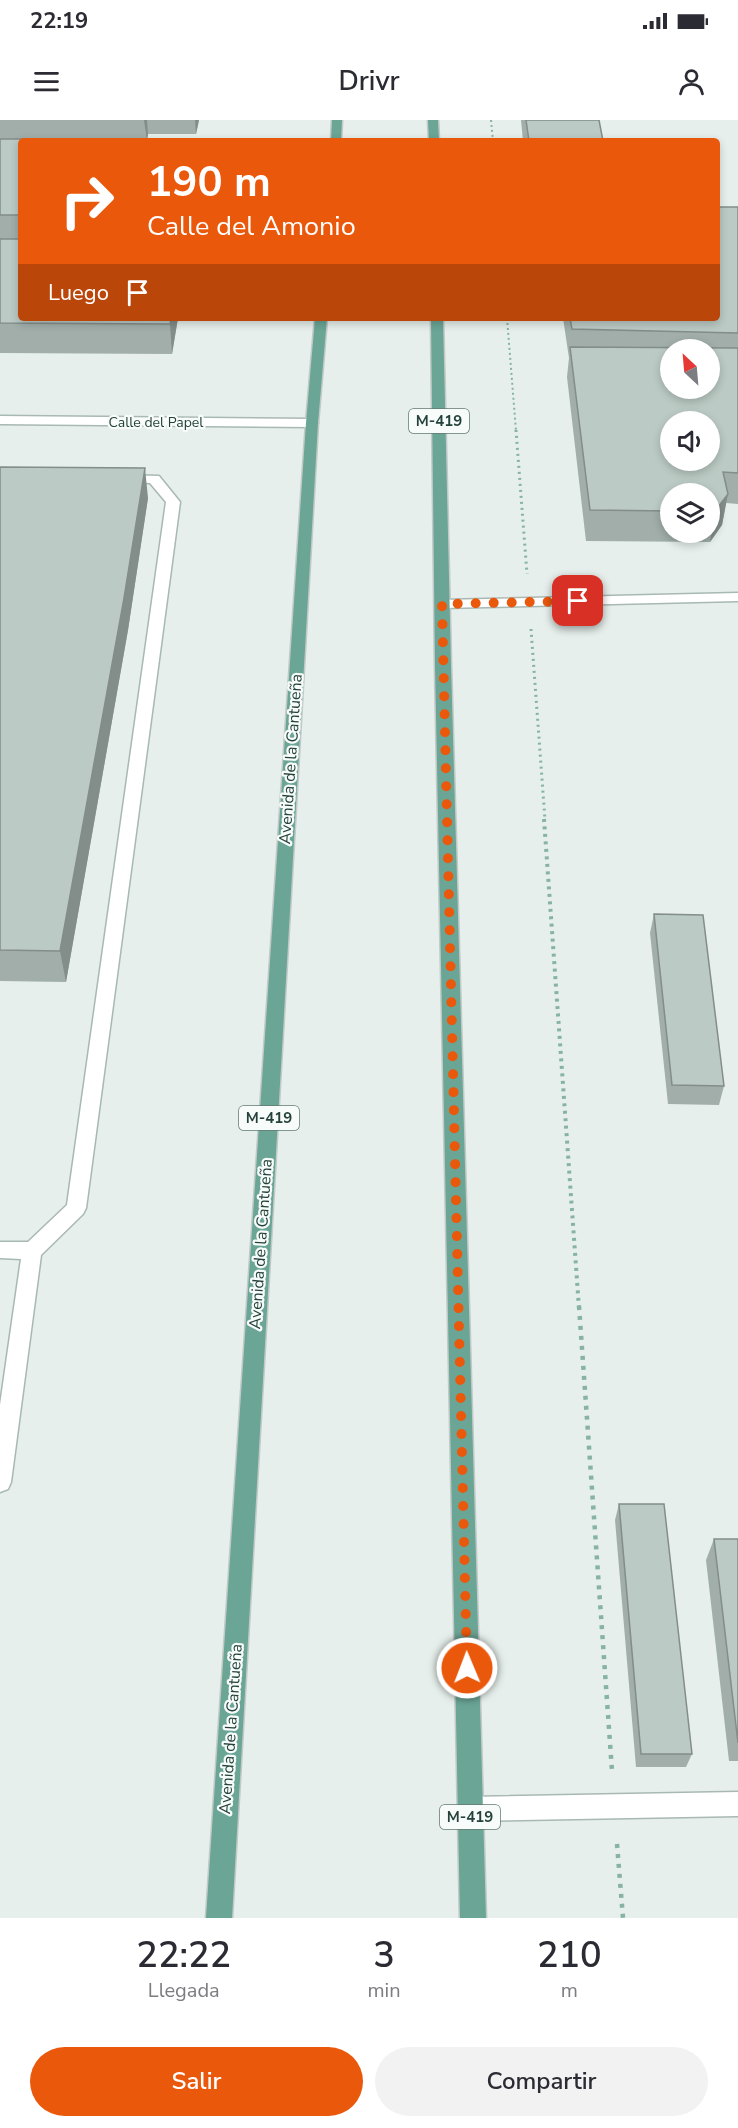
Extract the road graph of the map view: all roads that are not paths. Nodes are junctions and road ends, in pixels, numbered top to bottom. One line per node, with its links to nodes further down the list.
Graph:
1 (337, 120): 3 (main road)
2 (434, 120): 4 (main road)
3 (336, 138)
4 (434, 138)
5 (321, 321): 8 (main road, Avenida de la Cantueña / M-419)
6 (437, 321): 11 (main road, M-419)
7 (0, 420): 8 (street, Calle del Papel)
8 (312, 423): 17 (main road, Avenida de la Cantueña / M-419)
9 (107, 479): 13 (street)
10 (738, 597): 11 (street)
11 (442, 604): 16 (main road, M-419)
12 (0, 1250): 13 (street)
13 (32, 1251): 14 (street)
14 (0, 1482)
15 (738, 1804): 16 (street)
16 (470, 1809): 18 (main road, M-419)
17 (219, 1918)
18 (473, 1918)

